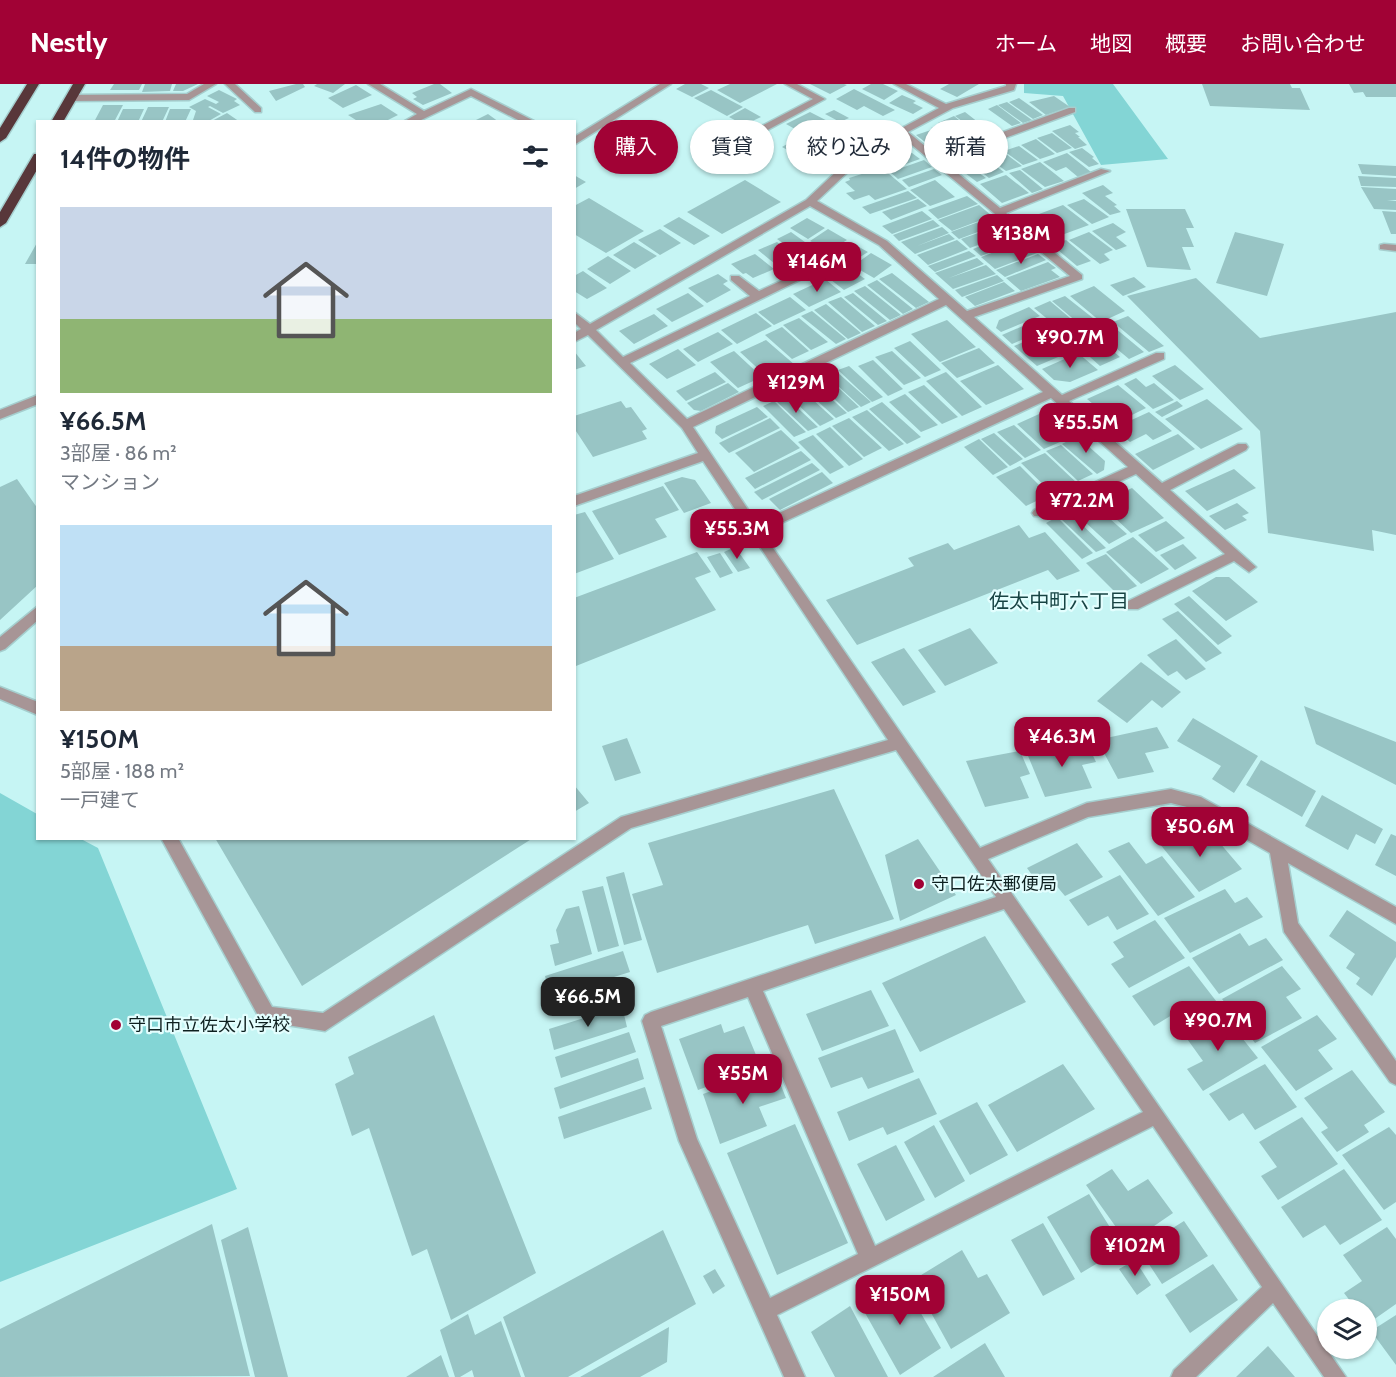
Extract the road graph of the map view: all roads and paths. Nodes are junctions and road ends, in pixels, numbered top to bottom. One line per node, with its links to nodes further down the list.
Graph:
1 (33, 84): 22 (highway)
2 (79, 84): 11 (highway)
3 (212, 84): 11 (street)
4 (230, 84): 13 (street)
5 (373, 84): 15 (street)
6 (664, 84): 24 (street)
7 (790, 84): 19 (street)
8 (899, 84): 12 (street)
9 (1011, 84): 12 (street)
10 (473, 88): 15 (street); 18 (street)
11 (71, 98): 16 (highway)
12 (946, 108): 20 (street)
13 (258, 110)
14 (1072, 110): 21 (street)
15 (423, 114): 17 (street)
16 (58, 120)
17 (412, 120)
18 (528, 120)
19 (774, 123)
20 (912, 127)
21 (1008, 134)
22 (0, 138)
23 (912, 140): 25 (street)
24 (576, 141)
25 (924, 150)
26 (36, 160): 32 (highway)
27 (1105, 171): 31 (street)
28 (840, 174): 30 (street)
29 (953, 174): 31 (street)
30 (810, 202): 38 (street); 41 (street)
31 (999, 212): 39 (street)
32 (0, 223)
33 (1384, 247): 34 (street)
34 (1396, 248)
35 (802, 275): 37 (street)
36 (735, 278): 37 (street)
37 (758, 296): 44 (street)
38 (946, 300): 39 (street); 48 (street)
39 (965, 316): 45 (street)
40 (576, 317): 41 (street)
41 (590, 331): 42 (street); 44 (street)
42 (576, 337)
43 (1160, 356): 45 (street)
44 (622, 362): 48 (street)
45 (1057, 396): 51 (street); 55 (street)
46 (36, 400): 47 (street)
47 (0, 415)
48 (686, 425): 50 (street)
49 (1242, 447): 52 (street)
50 (706, 455): 53 (street); 55 (street)
51 (1138, 468): 52 (street); 54 (street)
52 (1161, 489): 56 (street)
53 (576, 500)
54 (1039, 513)
55 (754, 530): 63 (street)
56 (1235, 555): 57 (street); 58 (street)
57 (1249, 567)
58 (1133, 605)
59 (36, 613): 60 (street)
60 (0, 645)
61 (0, 693): 62 (street)
62 (36, 708)
63 (899, 743): 64 (street); 66 (street)
64 (170, 840)
65 (1277, 848): 66 (street); 68 (street); 70 (street)
66 (979, 856): 67 (street)
67 (1009, 900): 69 (street); 71 (street)
68 (1396, 916)
69 (753, 988): 72 (street); 74 (street)
70 (1396, 1076)
71 (1156, 1115): 72 (street); 73 (street)
72 (870, 1258): 74 (street)
73 (1275, 1288): 76 (street); 77 (street)
74 (765, 1311): 75 (street)
75 (795, 1377)
76 (1181, 1377)
77 (1336, 1377)

